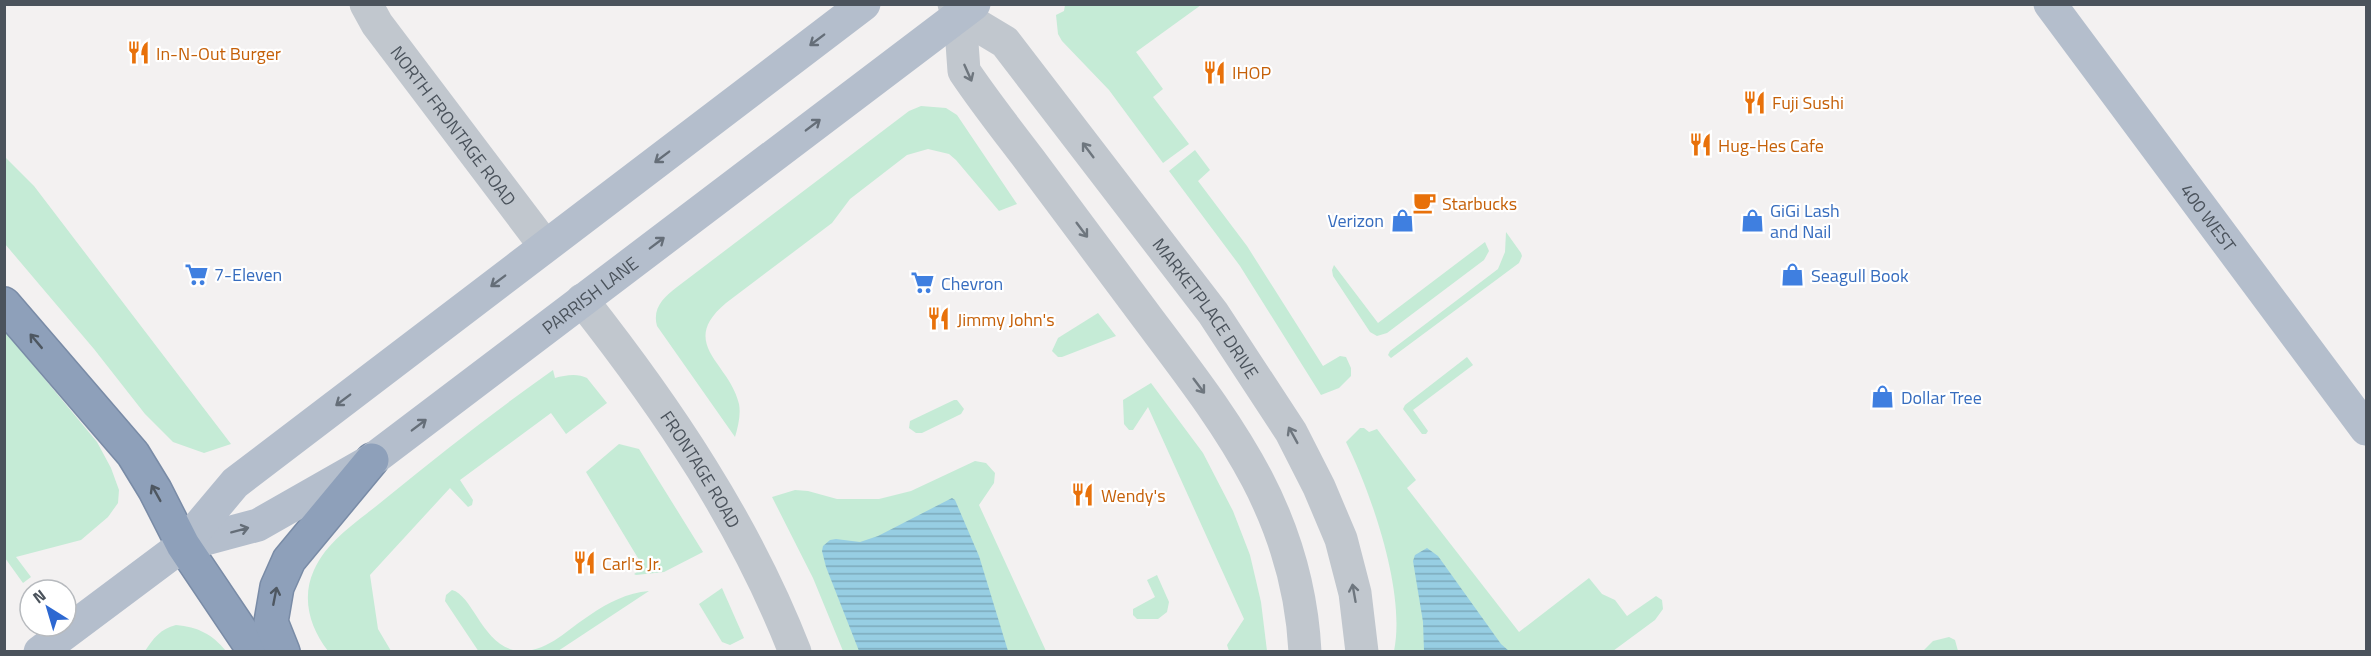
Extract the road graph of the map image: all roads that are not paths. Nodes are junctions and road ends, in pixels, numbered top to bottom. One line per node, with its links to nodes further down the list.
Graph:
1 (366, 4): 5 (street, NORTH FRONTAGE ROAD)
2 (864, 4): 5 (main road, PARRISH LANE, one-way to 5)
3 (2050, 4): 8 (main road, 400 WEST)
4 (963, 8): 6 (main road, PARRISH LANE, one-way to 4); 15 (street, one-way to 15); 16 (street, MARKETPLACE DRIVE, one-way to 4)
5 (545, 246): 10 (main road, PARRISH LANE, one-way to 10)
6 (582, 300): 9 (main road, PARRISH LANE, one-way to 6); 14 (street, FRONTAGE ROAD)
7 (4, 304): 10 (highway, one-way to 7)
8 (2367, 429)
9 (372, 460): 10 (main road, PARRISH LANE, one-way to 9); 13 (highway, one-way to 9)
10 (183, 545): 11 (main road, PARRISH LANE); 12 (highway)
11 (40, 651)
12 (255, 651)
13 (283, 651)
14 (795, 651)
15 (1305, 651)
16 (1362, 651)

